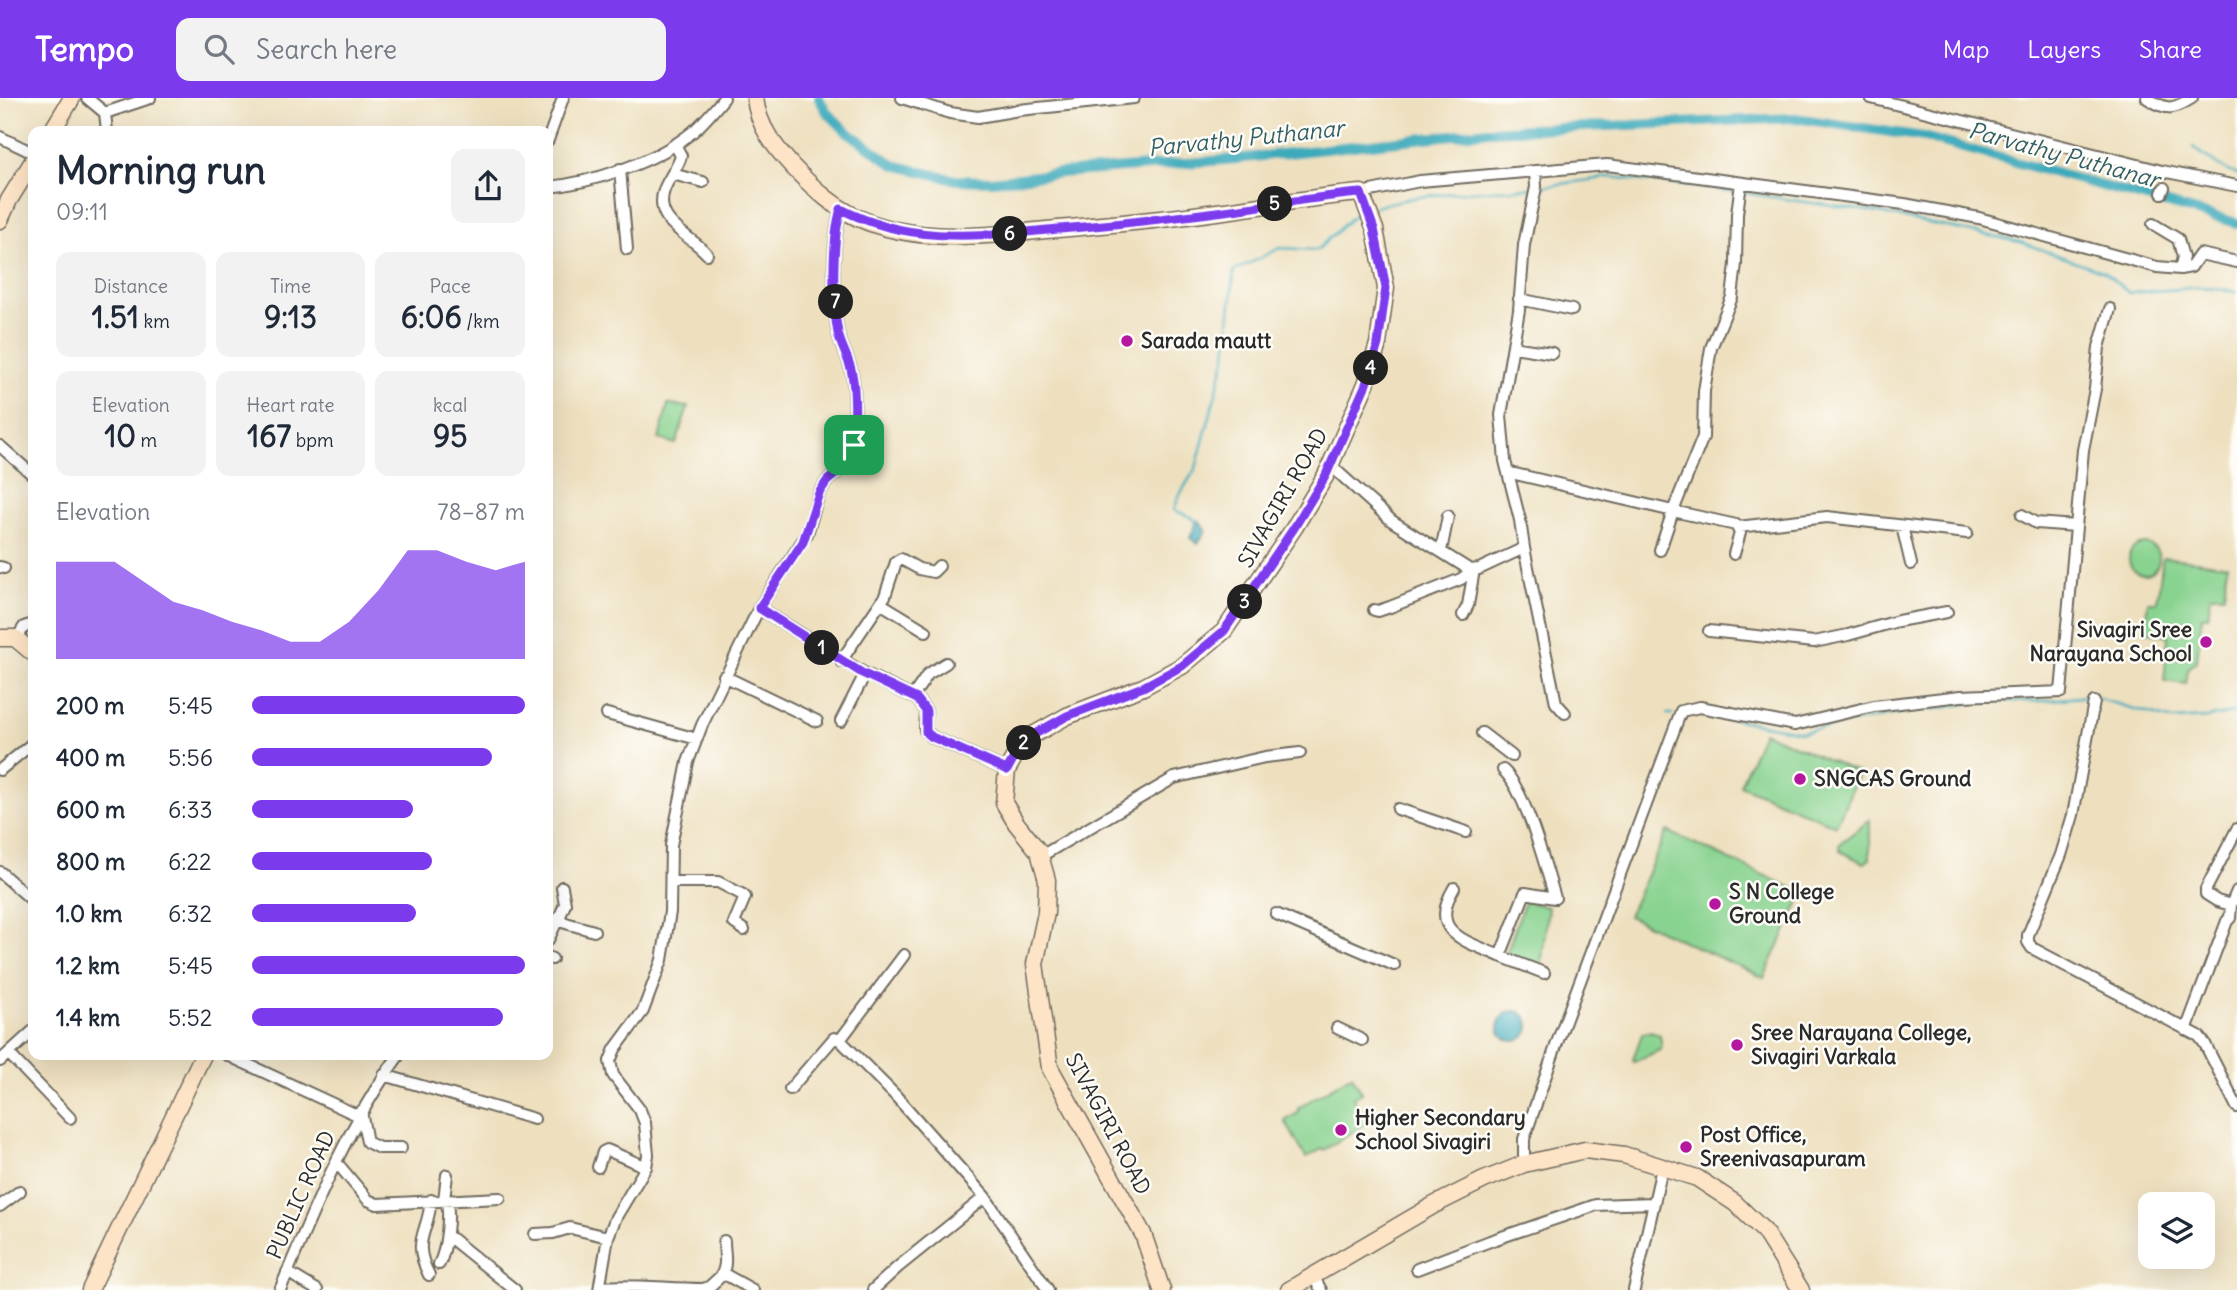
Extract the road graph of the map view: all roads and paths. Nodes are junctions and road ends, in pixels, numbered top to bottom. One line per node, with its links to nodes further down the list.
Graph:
1 (72, 98): 13 (main road)
2 (87, 98): 12 (street)
3 (150, 98): 12 (street)
4 (563, 98): 15 (street)
5 (724, 98): 17 (street)
6 (755, 98): 28 (main road)
7 (902, 98): 8 (street)
8 (1134, 98)
9 (1871, 98): 26 (street)
10 (2147, 98): 11 (street)
11 (2192, 98)
12 (104, 113): 14 (street)
13 (55, 126)
14 (106, 126)
15 (553, 126)
16 (0, 137): 18 (street)
17 (675, 145): 20 (street); 22 (street)
18 (28, 151)
19 (28, 169): 29 (main road)
20 (620, 169): 25 (street); 31 (street)
21 (1535, 171): 24 (street); 27 (street); 35 (street)
22 (672, 174): 23 (street); 32 (street)
23 (703, 182)
24 (1741, 183): 34 (street); 44 (street)
25 (553, 186)
26 (2237, 186)
27 (1364, 201): 28 (main road); 41 (main road, SIVAGIRI ROAD)
28 (841, 209): 59 (street)
29 (0, 220)
30 (2153, 224): 34 (street)
31 (627, 249)
32 (707, 254)
33 (2237, 262): 34 (street)
34 (2180, 269)
35 (1519, 299): 37 (street); 38 (street)
36 (2110, 309): 48 (street)
37 (1572, 310)
38 (1513, 347): 39 (street); 51 (street)
39 (1552, 353)
40 (0, 446): 42 (street)
41 (1329, 464): 53 (street); 84 (main road, SIVAGIRI ROAD)
42 (28, 471)
43 (1511, 473): 44 (street)
44 (1673, 511): 49 (street); 52 (street)
45 (2022, 515): 48 (street)
46 (1448, 516): 53 (street)
47 (1902, 526): 49 (street); 50 (street); 55 (street)
48 (2076, 526): 123 (street)
49 (1738, 527): 54 (street)
50 (1967, 533)
51 (1524, 548): 57 (street); 74 (street)
52 (1660, 550)
53 (1441, 551): 57 (street)
54 (1734, 554)
55 (1911, 564)
56 (939, 566): 58 (street)
57 (1474, 570): 60 (street); 62 (street)
58 (880, 603): 64 (street); 68 (street)
59 (759, 608): 68 (street); 71 (street)
60 (1374, 610)
61 (1947, 612): 65 (street)
62 (1463, 615)
63 (28, 626): 66 (street)
64 (926, 631)
65 (1709, 631)
66 (8, 638): 67 (main road)
67 (28, 650)
68 (841, 660): 70 (street)
69 (946, 663): 72 (street)
70 (865, 674): 72 (street); 77 (street)
71 (724, 676): 76 (street); 79 (street)
72 (913, 696): 84 (street)
73 (2094, 702): 107 (street)
74 (1565, 713)
75 (607, 714): 79 (street)
76 (817, 721)
77 (841, 721)
78 (1482, 733): 82 (street)
79 (696, 739): 91 (street)
80 (28, 747): 83 (street)
81 (1300, 753): 89 (street)
82 (1512, 756)
83 (0, 770)
84 (1007, 770): 89 (main road, SIVAGIRI ROAD)
85 (1503, 770): 103 (street)
86 (1398, 809): 88 (street)
87 (2237, 829): 96 (street)
88 (1466, 832)
89 (1041, 856): 154 (main road, SIVAGIRI ROAD)
90 (0, 872): 95 (street)
91 (672, 881): 100 (street); 125 (street)
92 (562, 887): 99 (street)
93 (1454, 888): 103 (street)
94 (2237, 891): 96 (street)
95 (28, 897)
96 (2231, 905): 98 (street)
97 (1276, 915): 104 (street)
98 (2234, 918): 107 (street)
99 (554, 920): 101 (street)
100 (744, 930)
101 (594, 931)
102 (904, 955): 109 (street)
103 (1500, 956): 105 (street)
104 (1394, 965)
105 (1544, 972)
106 (1337, 1028): 110 (street)
107 (2186, 1030): 117 (street)
108 (28, 1036): 111 (street)
109 (840, 1040): 116 (street); 129 (street)
110 (1362, 1040)
111 (2, 1059): 119 (street)
112 (201, 1060): 147 (main road)
113 (239, 1060): 118 (street, PUBLIC ROAD)
114 (395, 1060): 115 (street, PUBLIC ROAD)
115 (384, 1075): 118 (street, PUBLIC ROAD); 120 (street)
116 (790, 1089)
117 (2237, 1107)
118 (360, 1113): 121 (street); 122 (street, PUBLIC ROAD)
119 (70, 1118)
120 (534, 1119)
121 (401, 1148)
122 (337, 1163): 131 (street); 141 (street, PUBLIC ROAD)
123 (1524, 1164): 126 (main road); 144 (main road)
124 (598, 1167): 125 (street)
125 (646, 1167): 136 (street)
126 (1662, 1168): 133 (street); 157 (main road)
127 (447, 1175): 132 (street)
128 (20, 1191): 134 (street)
129 (985, 1197): 152 (street); 153 (street)
130 (500, 1198): 132 (street)
131 (431, 1200): 132 (street); 142 (street)
132 (445, 1200): 139 (street)
133 (1653, 1203): 140 (street); 156 (street)
134 (0, 1206)
135 (535, 1234): 136 (street)
136 (608, 1237): 146 (street)
137 (452, 1238): 150 (street)
138 (724, 1241): 143 (street)
139 (439, 1264)
140 (1417, 1269)
141 (287, 1272): 148 (street, PUBLIC ROAD); 149 (street)
142 (429, 1275)
143 (721, 1276): 145 (street); 151 (street)
144 (1317, 1283): 155 (main road)
145 (709, 1288): 146 (street)
146 (600, 1289)
147 (90, 1290)
148 (280, 1290)
149 (317, 1290)
150 (515, 1290)
151 (753, 1290)
152 (873, 1290)
153 (1048, 1290)
154 (1162, 1290)
155 (1289, 1290)
156 (1634, 1290)
157 (1801, 1290)

